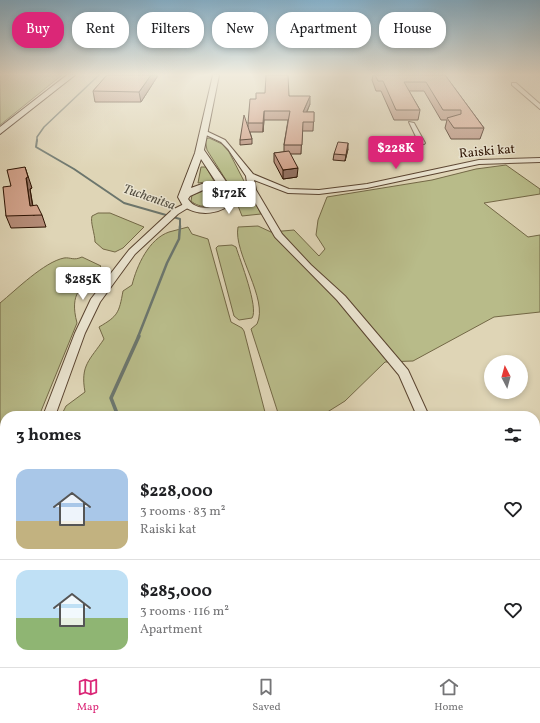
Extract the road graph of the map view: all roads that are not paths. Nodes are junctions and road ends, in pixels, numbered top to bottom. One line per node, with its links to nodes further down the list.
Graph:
1 (32, 106): 5 (main road)
2 (34, 106): 7 (main road)
3 (209, 106): 6 (street)
4 (410, 123): 8 (street)
5 (0, 131)
6 (204, 132): 9 (street); 11 (street)
7 (0, 142)
8 (422, 143)
9 (200, 151): 12 (street); 13 (street)
10 (540, 160): 11 (street, Raiski kat)
11 (250, 176): 15 (street)
12 (226, 190): 13 (street); 13 (street)
13 (185, 201): 14 (street)
14 (51, 411)
15 (421, 411)

